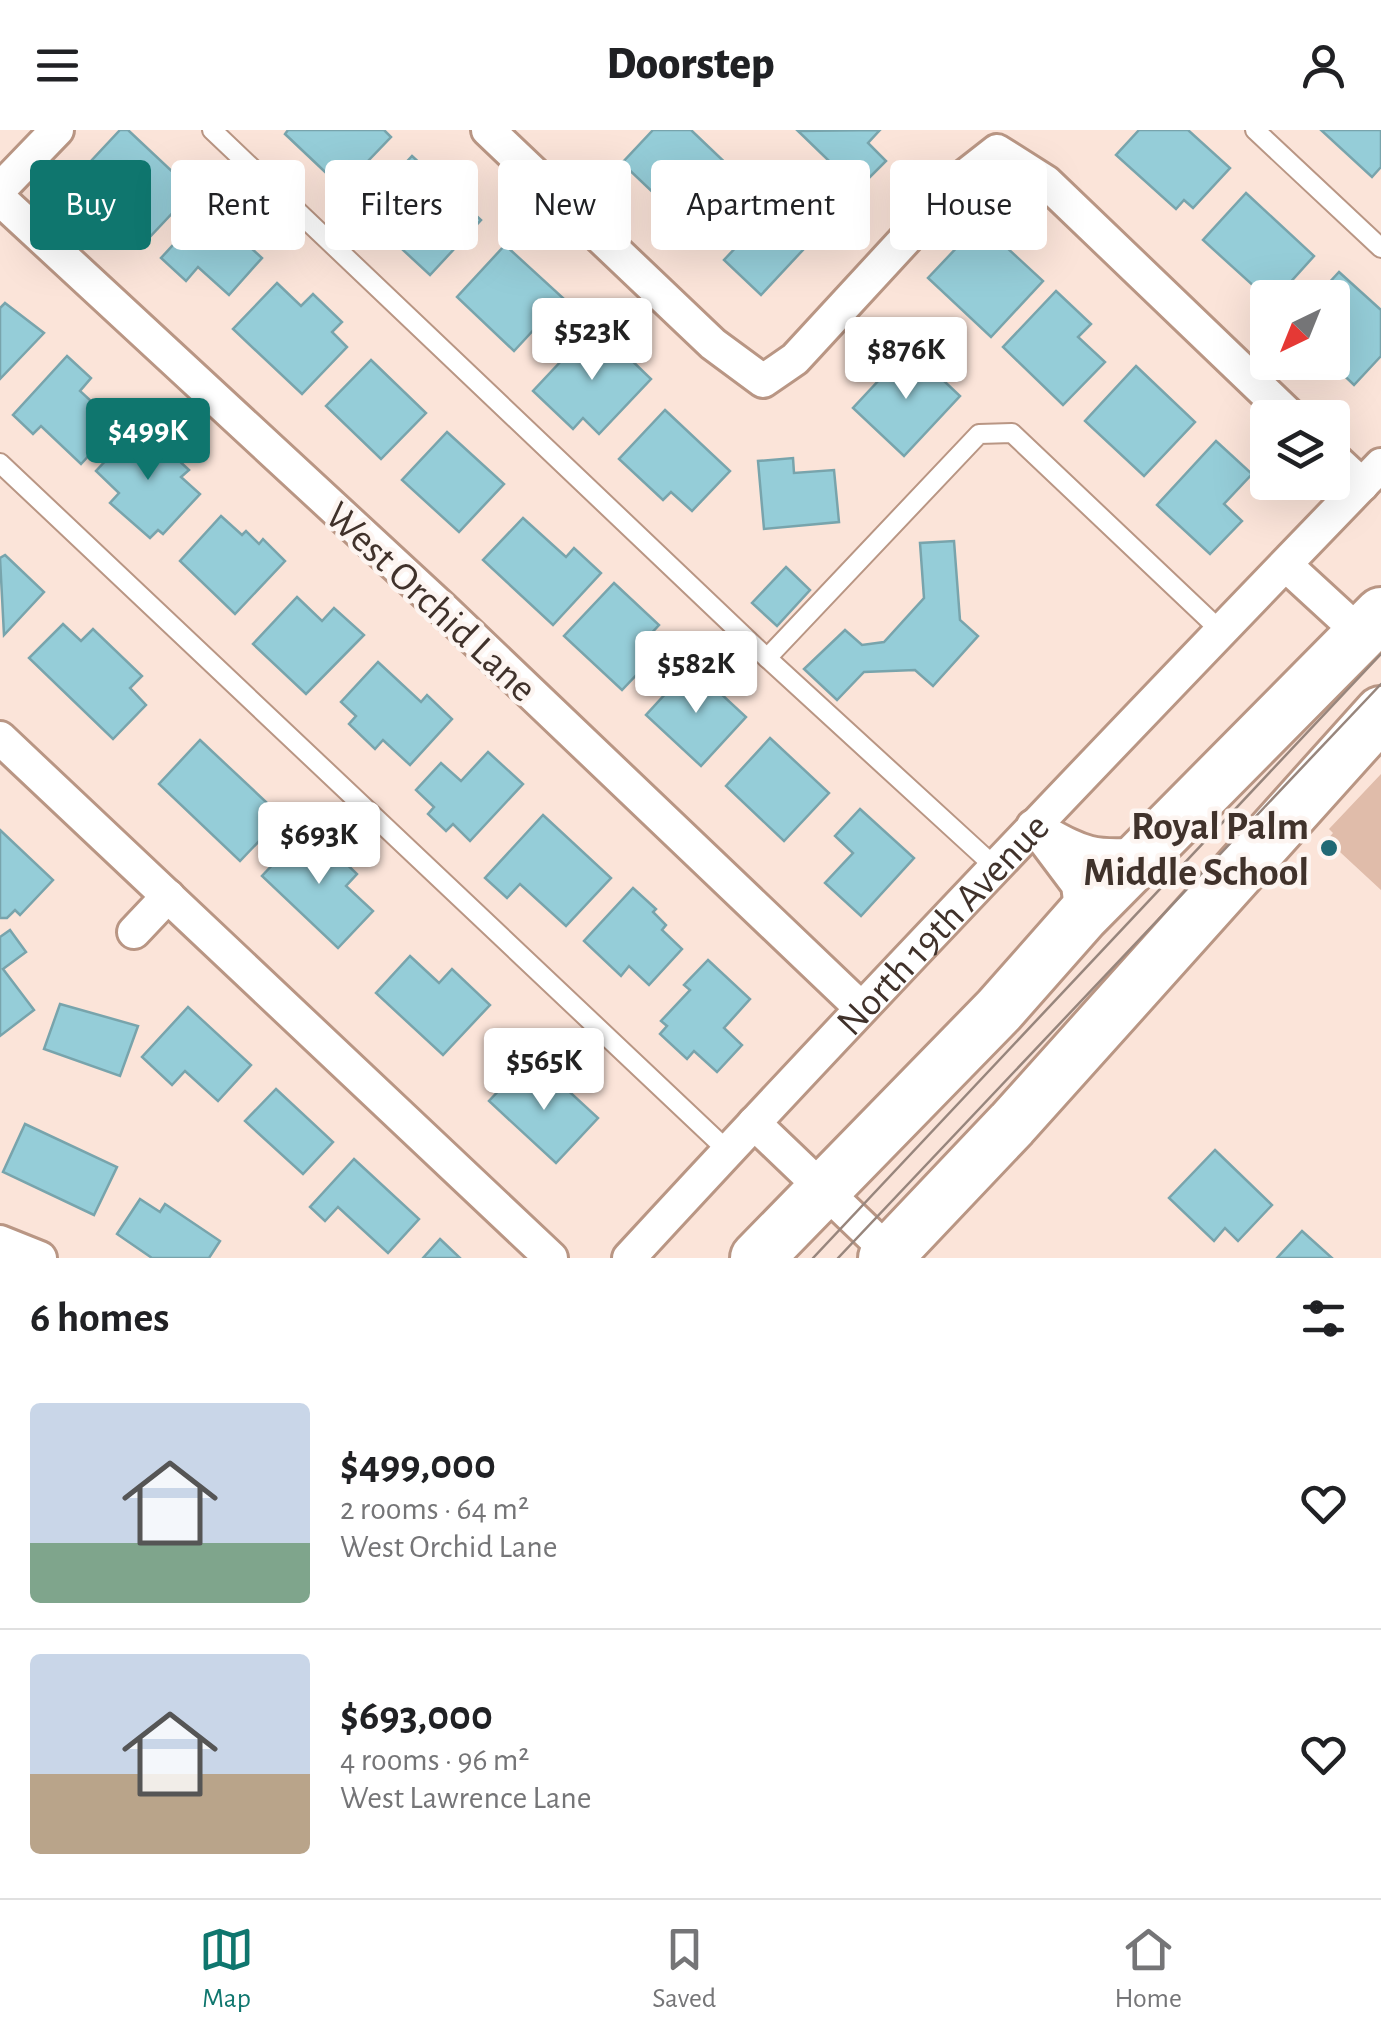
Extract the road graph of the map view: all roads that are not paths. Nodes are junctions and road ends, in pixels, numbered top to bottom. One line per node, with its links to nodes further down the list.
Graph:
1 (57, 130): 5 (street)
2 (212, 130): 14 (lane)
3 (488, 130): 8 (street)
4 (1255, 130): 7 (lane)
5 (0, 189)
6 (0, 199): 23 (street, West Orchid Lane)
7 (1381, 248)
8 (1273, 400)
9 (0, 463): 25 (lane)
10 (1371, 475): 11 (street, North 19th Avenue)
11 (1288, 566): 12 (street); 13 (street, North 19th Avenue)
12 (1371, 625): 18 (main road)
13 (1222, 633): 14 (lane); 17 (street, North 19th Avenue)
14 (767, 658): 19 (lane)
15 (1381, 713): 28 (main road)
16 (0, 738): 20 (street)
17 (1033, 826): 18 (street); 19 (street, North 19th Avenue); 21 (street)
18 (1144, 854): 21 (main road)
19 (993, 865): 23 (street, North 19th Avenue)
20 (168, 896): 22 (street); 30 (street)
21 (1082, 916): 26 (main road)
22 (134, 932)
23 (860, 1007): 24 (street, North 19th Avenue)
24 (754, 1123): 25 (street, North 19th Avenue); 26 (street)
25 (728, 1151): 31 (street, North 19th Avenue)
26 (824, 1190): 28 (street); 32 (main road)
27 (0, 1242): 29 (street)
28 (890, 1256)
29 (40, 1258)
30 (551, 1258)
31 (629, 1258)
32 (757, 1258)

